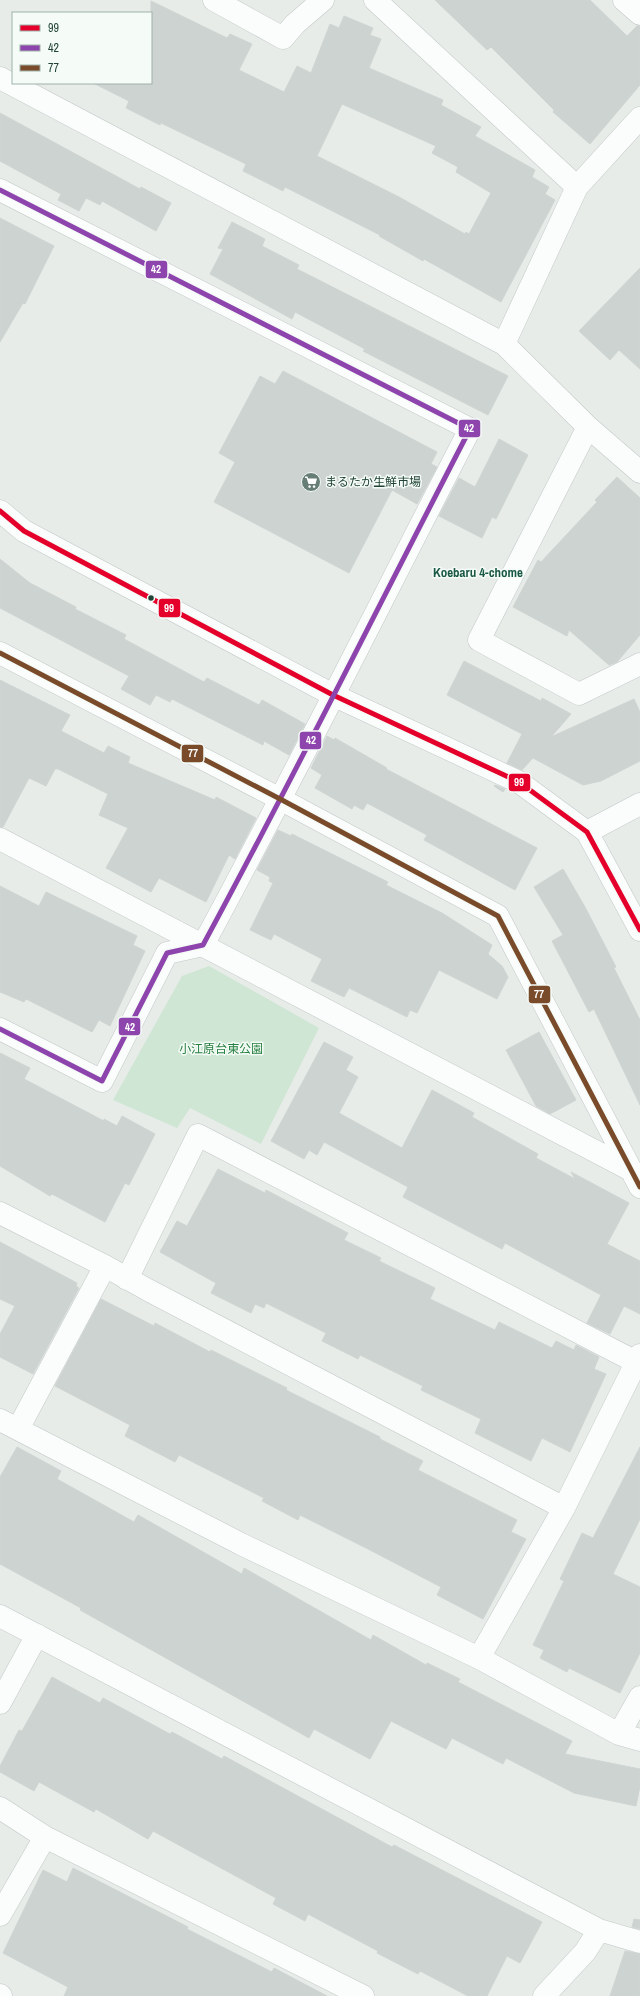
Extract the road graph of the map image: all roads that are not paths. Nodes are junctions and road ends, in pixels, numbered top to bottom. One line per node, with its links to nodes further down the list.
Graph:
1 (214, 0): 2 (street)
2 (323, 0)
3 (375, 0): 8 (street)
4 (624, 0): 5 (street)
5 (640, 14)
6 (0, 78): 10 (street)
7 (640, 118): 8 (street)
8 (577, 187): 10 (street)
9 (0, 190): 16 (street)
10 (504, 344): 11 (street)
11 (588, 427): 12 (street); 15 (street)
12 (640, 472)
13 (0, 511): 16 (street)
14 (0, 653): 17 (street)
15 (640, 664)
16 (333, 694): 17 (street); 19 (street)
17 (282, 800): 22 (street); 24 (street)
18 (640, 804): 19 (street)
19 (587, 832): 21 (street)
20 (0, 839): 22 (street)
21 (640, 930)
22 (204, 945): 23 (street); 24 (street)
23 (0, 1029)
24 (636, 1179)
25 (0, 1213): 26 (street)
26 (105, 1266): 27 (street); 29 (street)
27 (127, 1279): 28 (street); 30 (street)
28 (638, 1359): 30 (street)
29 (9, 1425): 33 (street)
30 (564, 1508): 33 (street)
31 (0, 1616): 32 (street)
32 (37, 1635): 35 (street); 41 (street)
33 (479, 1658): 36 (street)
34 (640, 1697): 36 (street)
35 (0, 1703)
36 (620, 1734): 37 (street)
37 (640, 1740)
38 (0, 1808): 39 (street)
39 (45, 1837): 40 (street); 43 (street)
40 (0, 1915)
41 (599, 1930): 42 (street); 44 (street)
42 (640, 1942)
43 (363, 1996)
44 (544, 1996)

